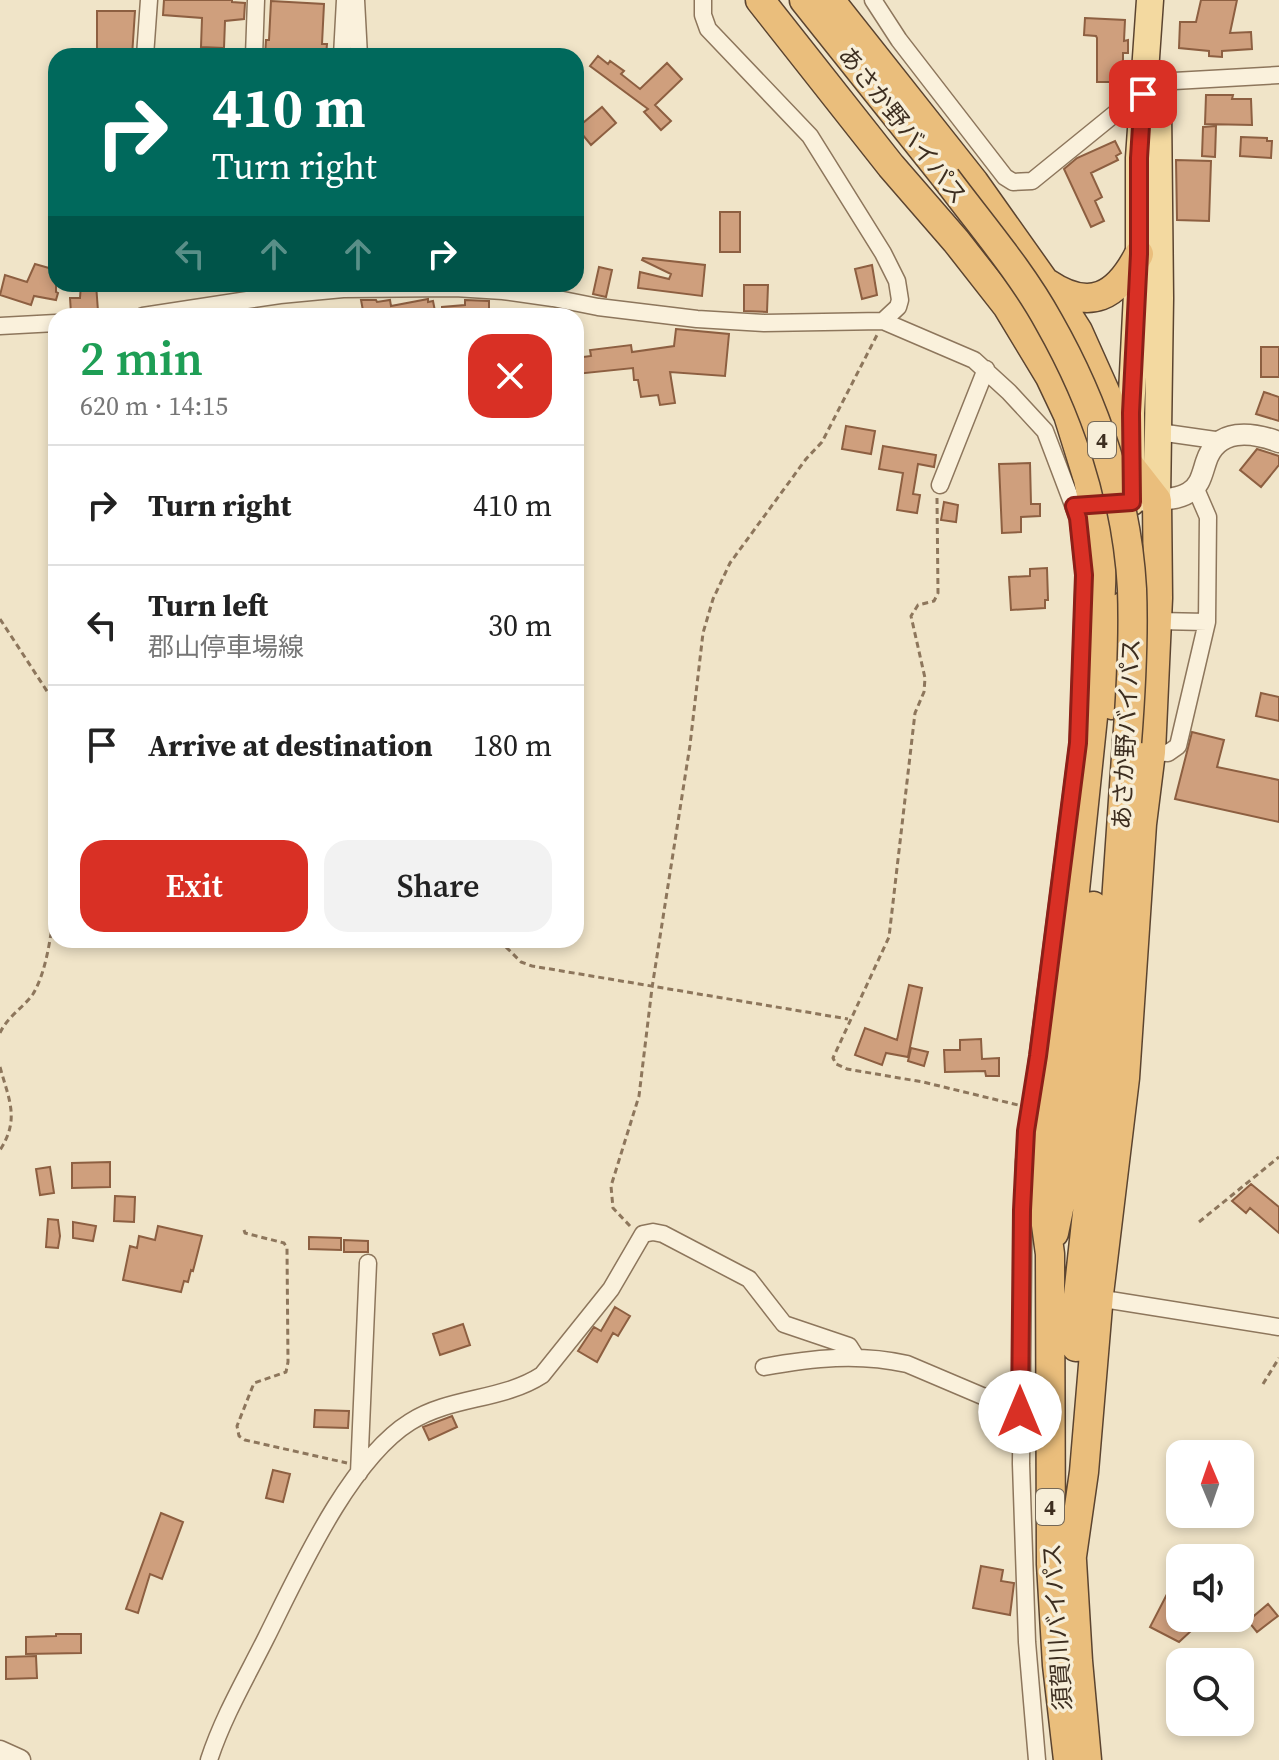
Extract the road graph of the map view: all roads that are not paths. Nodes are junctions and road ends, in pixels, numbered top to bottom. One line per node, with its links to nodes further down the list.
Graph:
1 (149, 0): 12 (street)
2 (256, 0): 13 (street)
3 (345, 0): 14 (street)
4 (356, 0): 15 (street)
5 (703, 0): 23 (street)
6 (760, 0): 34 (highway, あさか野バイパス / 4)
7 (804, 0): 40 (highway, あさか野バイパス / 4, bridge)
8 (830, 0): 19 (highway)
9 (873, 0): 17 (street)
10 (1150, 0): 17 (main road)
11 (1165, 0): 17 (main road)
12 (146, 48)
13 (254, 48)
14 (342, 48)
15 (359, 48)
16 (1279, 75): 17 (street)
17 (1150, 90): 18 (main road); 27 (main road)
18 (1139, 254): 19 (highway); 30 (main road)
19 (1043, 280): 30 (highway)
20 (301, 292): 22 (street)
21 (505, 292): 23 (street)
22 (195, 308)
23 (883, 321): 26 (street)
24 (48, 323): 25 (street)
25 (0, 326)
26 (986, 369): 31 (street); 34 (street)
27 (1159, 432): 28 (street); 33 (main road)
28 (1222, 441): 29 (street); 32 (street)
29 (1279, 442)
30 (1132, 470): 33 (highway)
31 (940, 485)
32 (1195, 487): 33 (street); 36 (street)
33 (1145, 501): 34 (street); 35 (highway); 38 (highway)
34 (1083, 505): 38 (highway, あさか野バイパス / 4); 44 (street)
35 (1158, 621): 36 (street); 37 (highway)
36 (1207, 622): 37 (street)
37 (1151, 752): 40 (highway)
38 (1050, 1254): 51 (highway, 須賀川バイパス / 4)
39 (368, 1263): 45 (street)
40 (1088, 1296): 41 (street); 46 (highway, あさか野バイパス / 4)
41 (1279, 1327)
42 (856, 1357): 43 (street); 44 (street); 45 (street)
43 (764, 1367)
44 (1020, 1412): 50 (street)
45 (359, 1469): 49 (street)
46 (1071, 1563): 52 (highway, 須賀川バイパス / 4)
47 (0, 1751): 48 (street)
48 (20, 1760)
49 (209, 1760)
50 (1037, 1760)
51 (1068, 1760)
52 (1087, 1760)

